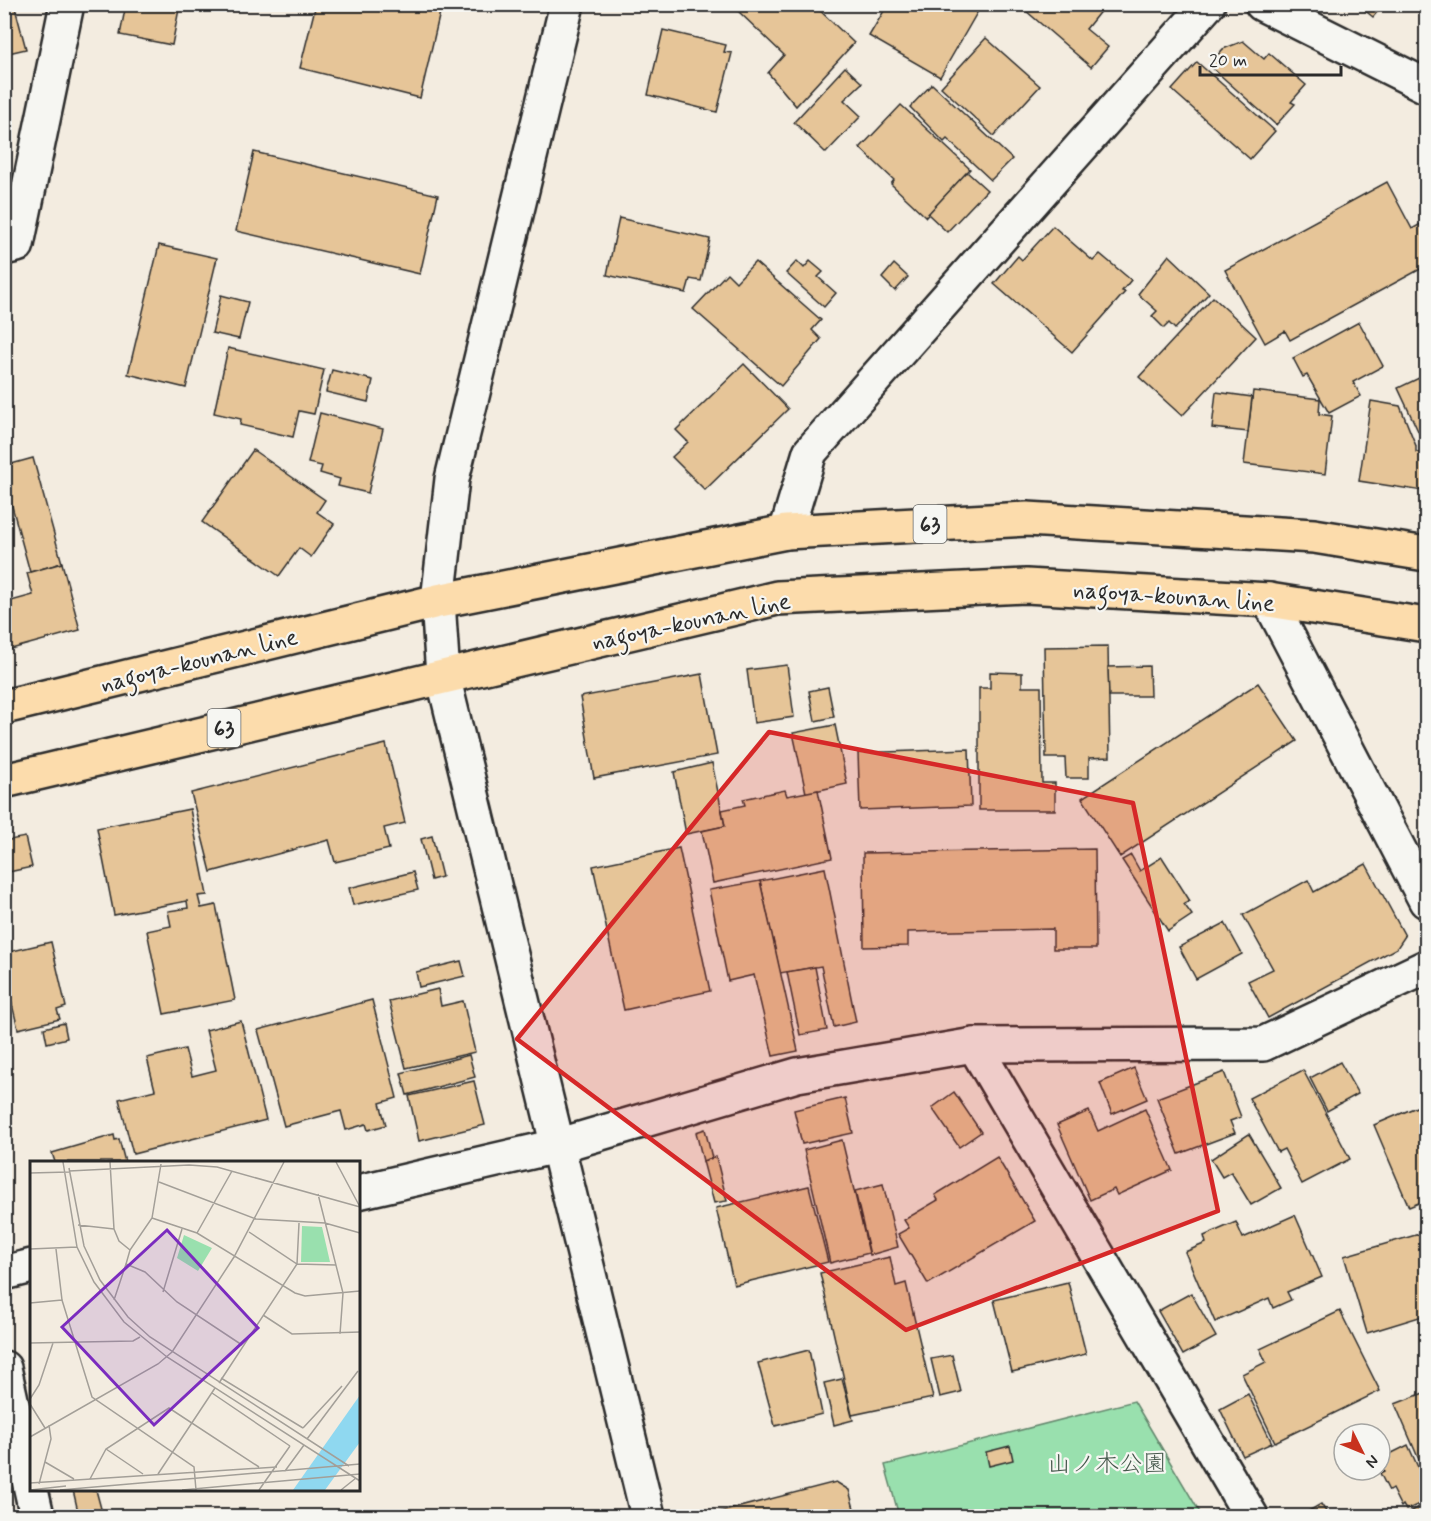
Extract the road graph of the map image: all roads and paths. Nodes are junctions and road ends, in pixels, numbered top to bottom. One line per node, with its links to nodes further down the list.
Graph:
1 (67, 4): 6 (street)
2 (567, 4): 10 (street)
3 (1208, 4): 7 (street)
4 (1262, 4): 5 (street)
5 (1426, 86)
6 (4, 248)
7 (786, 532): 8 (main road, nagoya-kounan line / 63); 10 (main road, nagoya-kounan line / 63)
8 (1426, 554)
9 (1269, 600): 11 (main road, nagoya-kounan line / 63); 12 (main road, nagoya-kounan line / 63); 15 (street)
10 (438, 601): 12 (street); 13 (main road, nagoya-kounan line / 63)
11 (1426, 625)
12 (443, 676): 14 (main road, nagoya-kounan line / 63); 18 (street)
13 (4, 707)
14 (4, 780)
15 (1426, 901)
16 (1426, 967): 17 (street)
17 (974, 1045): 18 (street); 27 (street)
18 (557, 1146): 19 (street); 26 (street)
19 (360, 1192)
20 (30, 1266): 21 (street)
21 (4, 1273)
22 (4, 1368): 23 (street)
23 (30, 1485)
24 (31, 1491): 25 (street)
25 (37, 1516)
26 (648, 1516)
27 (1251, 1516)

